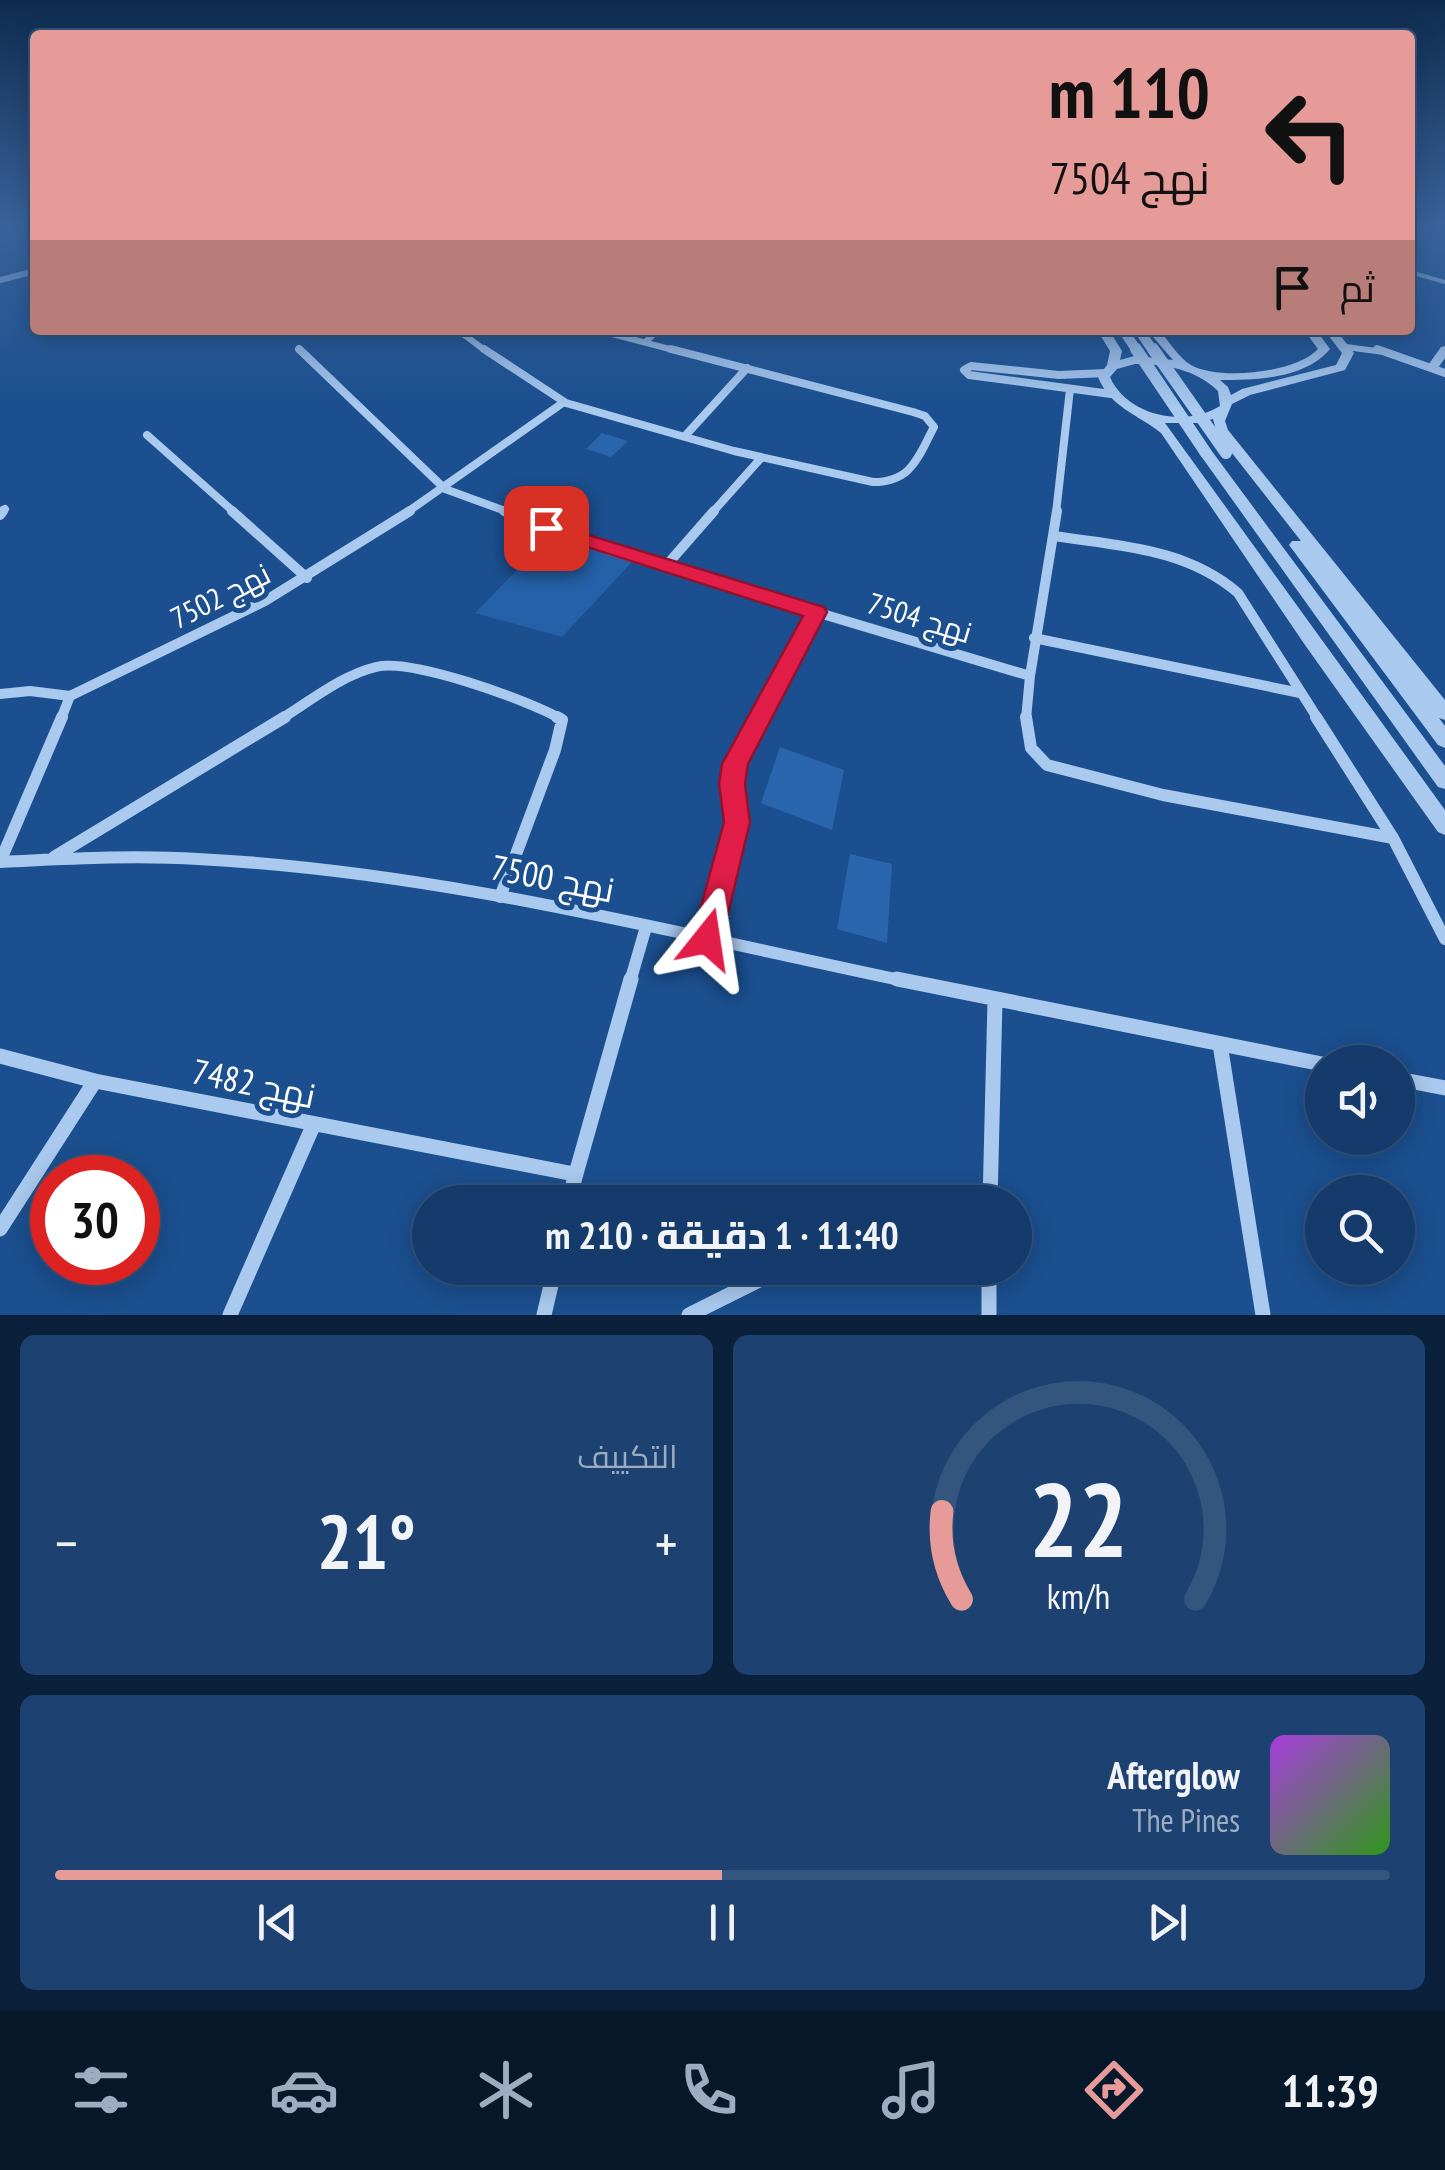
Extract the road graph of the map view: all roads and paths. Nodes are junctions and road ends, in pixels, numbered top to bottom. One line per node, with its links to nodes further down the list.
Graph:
1 (465, 335): 20 (street)
2 (617, 335): 10 (street)
3 (654, 335): 10 (street)
4 (1106, 335): 15 (street)
5 (1126, 335): 38 (street, bridge)
6 (1143, 335): 37 (street, bridge)
7 (1157, 335): 16 (street)
8 (1314, 335): 16 (street)
9 (1335, 335): 11 (street)
10 (646, 342): 14 (street)
11 (1346, 347): 17 (street); 21 (street)
12 (300, 348): 26 (street, نهج 7504)
13 (1445, 349): 17 (street)
14 (746, 368): 24 (street); 25 (street)
15 (1110, 369): 16 (street); 18 (street); 19 (street)
16 (1198, 371): 21 (street)
17 (1439, 371)
18 (1070, 390): 19 (street); 27 (street)
19 (1111, 394): 22 (street)
20 (564, 402): 24 (street); 26 (street, نهج 7502)
21 (1224, 407): 22 (street); 36 (street)
22 (1144, 413): 39 (street)
23 (148, 436): 29 (street)
24 (685, 436): 25 (street)
25 (761, 458): 28 (street)
26 (446, 488): 28 (street, نهج 7504); 29 (street, نهج 7502)
27 (1054, 536): 31 (street); 33 (street)
28 (665, 567): 30 (street, نهج 7504)
29 (307, 578): 35 (street, نهج 7502)
30 (816, 612): 32 (street, نهج 7504); 45 (street)
31 (1034, 638): 32 (street); 33 (street)
32 (1030, 676): 40 (street)
33 (1300, 693): 40 (street)
34 (0, 694): 35 (street)
35 (70, 696): 42 (street)
36 (1445, 713)
37 (1445, 740)
38 (1445, 782)
39 (1445, 826)
40 (1393, 838): 46 (street)
41 (54, 857): 42 (street, نهج 7500); 43 (street, نهج 7500); 43 (street)
42 (0, 862)
43 (500, 897): 44 (street, نهج 7500)
44 (646, 927): 45 (street, نهج 7500); 55 (street)
45 (707, 939): 47 (street, نهج 7500)
46 (1445, 940)
47 (995, 1001): 48 (street, نهج 7500); 57 (street)
48 (1220, 1044): 50 (street, نهج 7500); 66 (street)
49 (0, 1056): 51 (street, نهج 7482)
50 (1305, 1061)
51 (95, 1081): 54 (street, نهج 7482); 58 (street)
52 (1415, 1082): 53 (street)
53 (1445, 1088)
54 (313, 1126): 55 (street, نهج 7482); 62 (street)
55 (574, 1174): 56 (street)
56 (572, 1185)
57 (990, 1185)
58 (0, 1229)
59 (550, 1285): 63 (street)
60 (749, 1285): 64 (street)
61 (989, 1285): 65 (street)
62 (230, 1315)
63 (544, 1315)
64 (689, 1315)
65 (989, 1315)
66 (1263, 1315)

